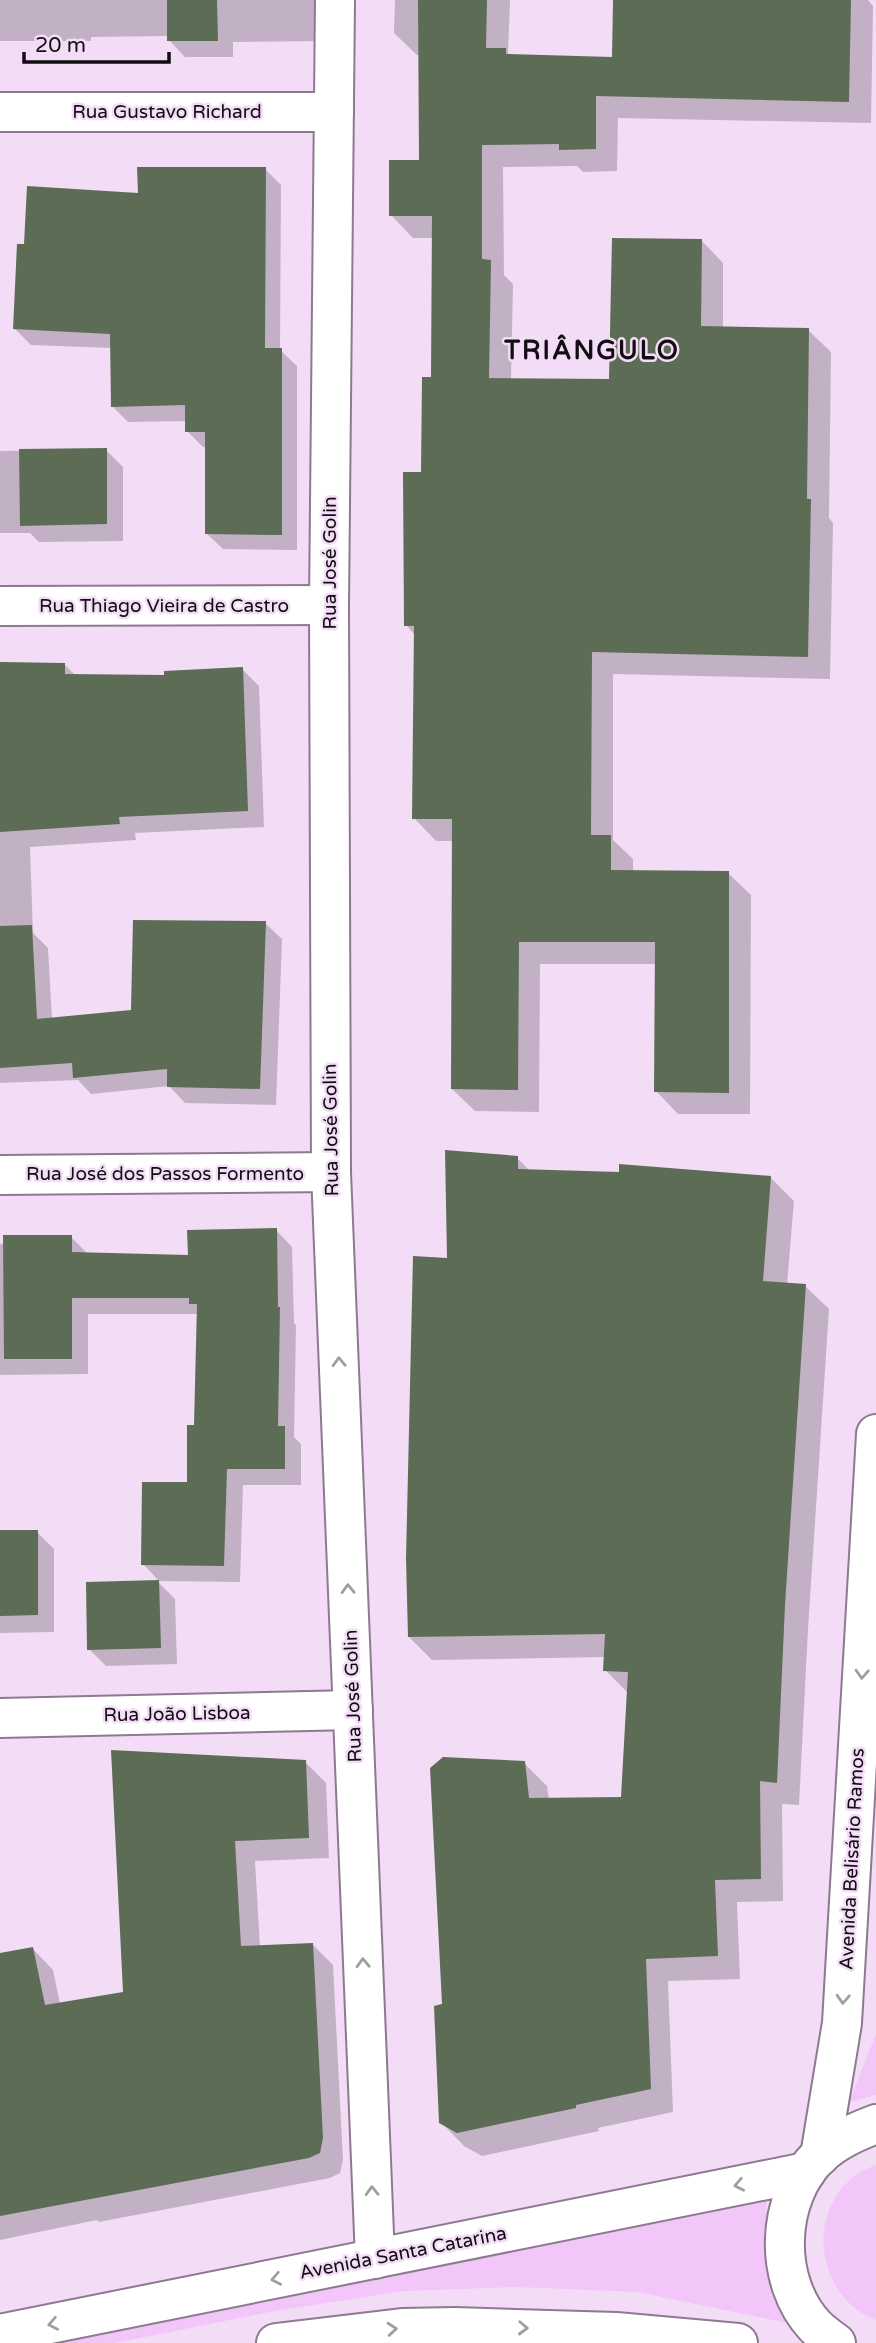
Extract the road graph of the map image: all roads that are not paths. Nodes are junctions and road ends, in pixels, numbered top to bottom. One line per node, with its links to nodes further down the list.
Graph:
1 (335, 0): 3 (street, Rua José Golin)
2 (0, 112): 3 (street, Rua Gustavo Richard)
3 (334, 112): 4 (street, Rua José Golin)
4 (329, 605): 5 (street, Rua Thiago Vieira de Castro); 6 (street, Rua José Golin)
5 (0, 606)
6 (331, 1172): 7 (street, Rua José dos Passos Formento); 9 (street, Rua José Golin, one-way to 6)
7 (0, 1175)
8 (876, 1434): 12 (street, Avenida Belisário Ramos, one-way to 12)
9 (353, 1710): 10 (street, Rua João Lisboa); 13 (street, Rua José Golin, one-way to 9)
10 (0, 1718)
11 (876, 2124): 12 (street)
12 (813, 2164): 13 (street, Avenida Santa Catarina, one-way to 13); 17 (street)
13 (375, 2259): 14 (street, Avenida Santa Catarina, one-way to 14)
14 (0, 2334)
15 (276, 2343): 16 (street, one-way to 16)
16 (738, 2343)
17 (836, 2343)

